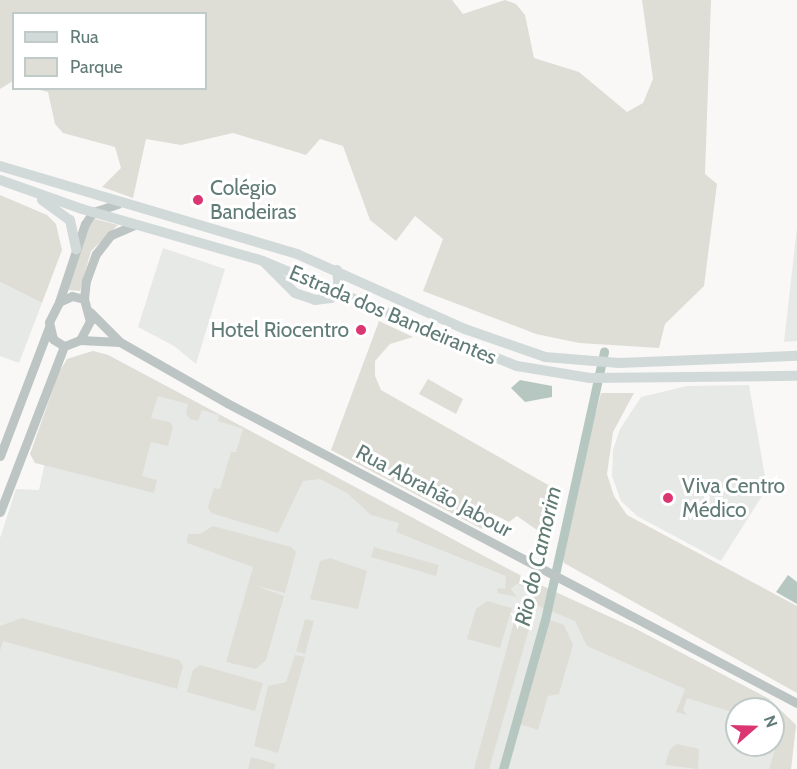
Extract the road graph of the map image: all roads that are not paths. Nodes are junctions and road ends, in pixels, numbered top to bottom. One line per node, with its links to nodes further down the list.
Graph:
1 (0, 166): 4 (main road, Estrada dos Bandeirantes)
2 (0, 180): 3 (main road, Estrada dos Bandeirantes)
3 (24, 189): 5 (main road, Estrada dos Bandeirantes); 7 (main road)
4 (118, 204): 5 (street); 9 (main road, Estrada dos Bandeirantes)
5 (93, 212): 6 (main road, Estrada dos Bandeirantes); 7 (street)
6 (134, 225): 8 (main road, Estrada dos Bandeirantes); 11 (street)
7 (76, 249): 12 (street)
8 (263, 261): 10 (main road, Estrada dos Bandeirantes); 10 (main road)
9 (338, 270): 10 (main road); 18 (main road, Estrada dos Bandeirantes)
10 (339, 292): 19 (main road, Estrada dos Bandeirantes)
11 (84, 299): 12 (street); 13 (street)
12 (59, 302): 14 (street)
13 (90, 312): 15 (street); 16 (street, Rua Abrahão Jabour)
14 (49, 327): 17 (street); 20 (street)
15 (80, 340): 16 (street, Rua Abrahão Jabour); 17 (street)
16 (120, 342): 22 (street, Rua Abrahão Jabour)
17 (64, 346): 21 (street)
18 (797, 356)
19 (797, 376)
20 (0, 456)
21 (0, 512)
22 (797, 704)

